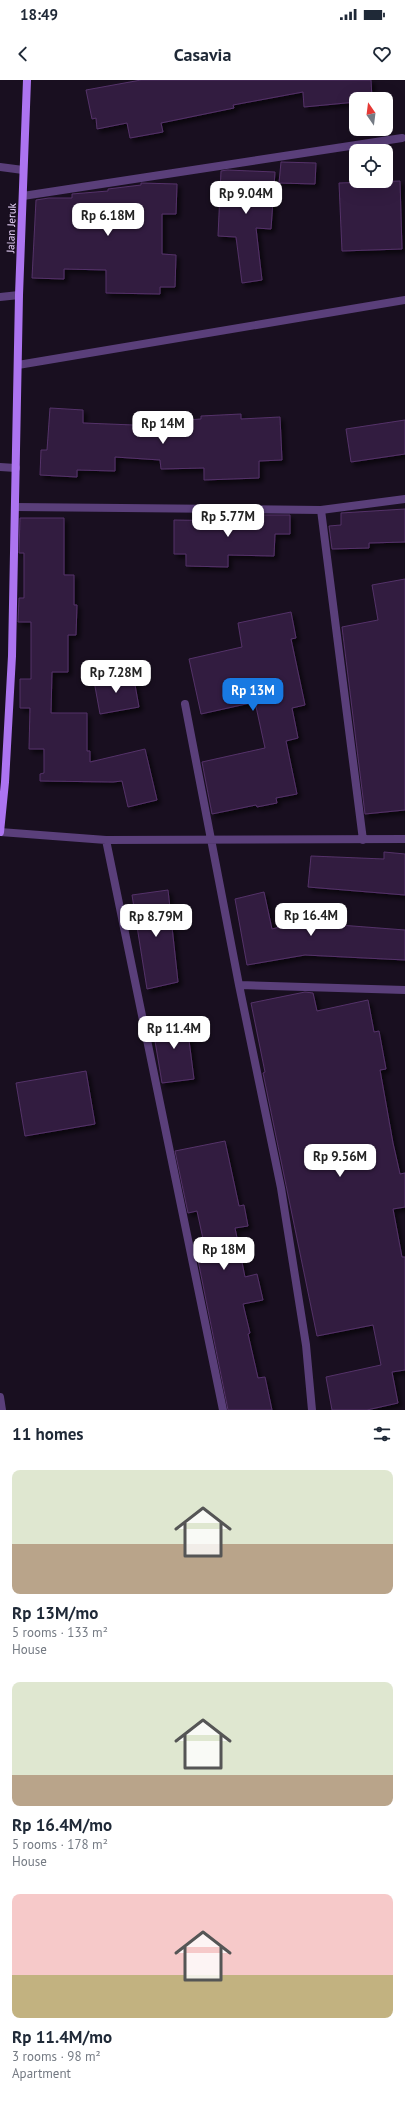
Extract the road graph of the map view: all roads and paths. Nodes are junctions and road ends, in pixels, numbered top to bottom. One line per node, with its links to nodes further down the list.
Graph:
1 (27, 80): 4 (street, Jalan Jeruk)
2 (402, 138): 5 (street)
3 (0, 167): 4 (street)
4 (23, 170): 5 (street, Jalan Jeruk)
5 (23, 196): 6 (street, Jalan Jeruk)
6 (19, 295): 7 (street); 9 (street, Jalan Jeruk)
7 (0, 297)
8 (405, 300): 9 (street)
9 (18, 365): 11 (street, Jalan Jeruk)
10 (0, 467): 11 (street)
11 (16, 468): 13 (street, Jalan Jeruk)
12 (405, 499): 14 (street)
13 (15, 507): 14 (street); 16 (street, Jalan Jeruk)
14 (321, 510): 20 (street)
15 (185, 704): 19 (street)
16 (0, 832): 18 (street)
17 (405, 839): 20 (street)
18 (106, 840): 19 (street); 25 (street)
19 (212, 840): 20 (street); 21 (street)
20 (363, 840)
21 (239, 985): 22 (street); 26 (street)
22 (405, 990)
23 (0, 1398): 24 (street)
24 (2, 1410)
25 (223, 1410)
26 (312, 1410)

